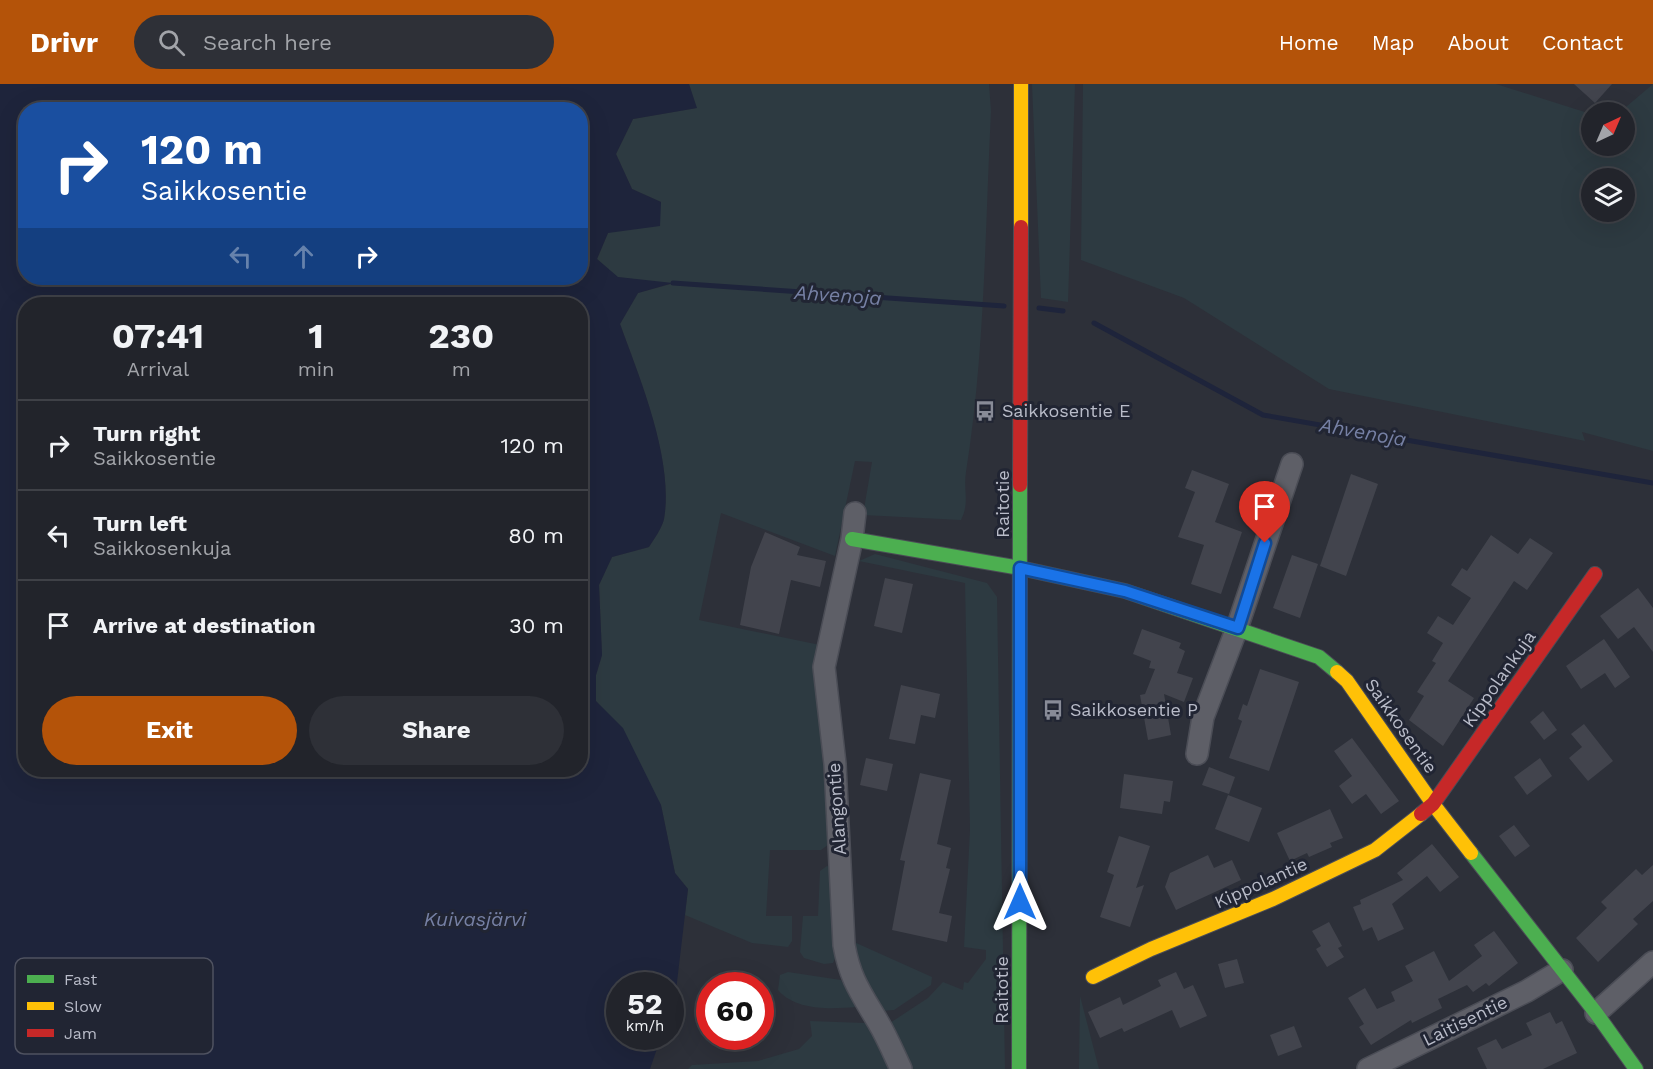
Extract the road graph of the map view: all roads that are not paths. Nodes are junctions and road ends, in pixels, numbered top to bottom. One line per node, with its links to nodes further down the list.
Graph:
1 (1021, 84): 5 (street, Raitotie)
2 (1292, 464): 7 (street)
3 (855, 513): 4 (street, Alangontie)
4 (852, 539): 5 (street); 14 (street, Alangontie)
5 (1020, 568): 7 (street, Saikkosentie); 15 (street, Raitotie)
6 (1595, 574): 9 (street, Kippolankuja)
7 (1238, 628): 8 (street); 9 (street, Saikkosentie)
8 (1197, 754)
9 (1433, 804): 11 (street, Saikkosentie); 12 (street, Kippolantie)
10 (1653, 962): 13 (street)
11 (1562, 970): 13 (street, Saikkosentie); 16 (street, Laitisentie)
12 (1093, 977)
13 (1596, 1013): 17 (street, Saikkosentie)
14 (901, 1069)
15 (1019, 1069)
16 (1368, 1069)
17 (1636, 1069)

